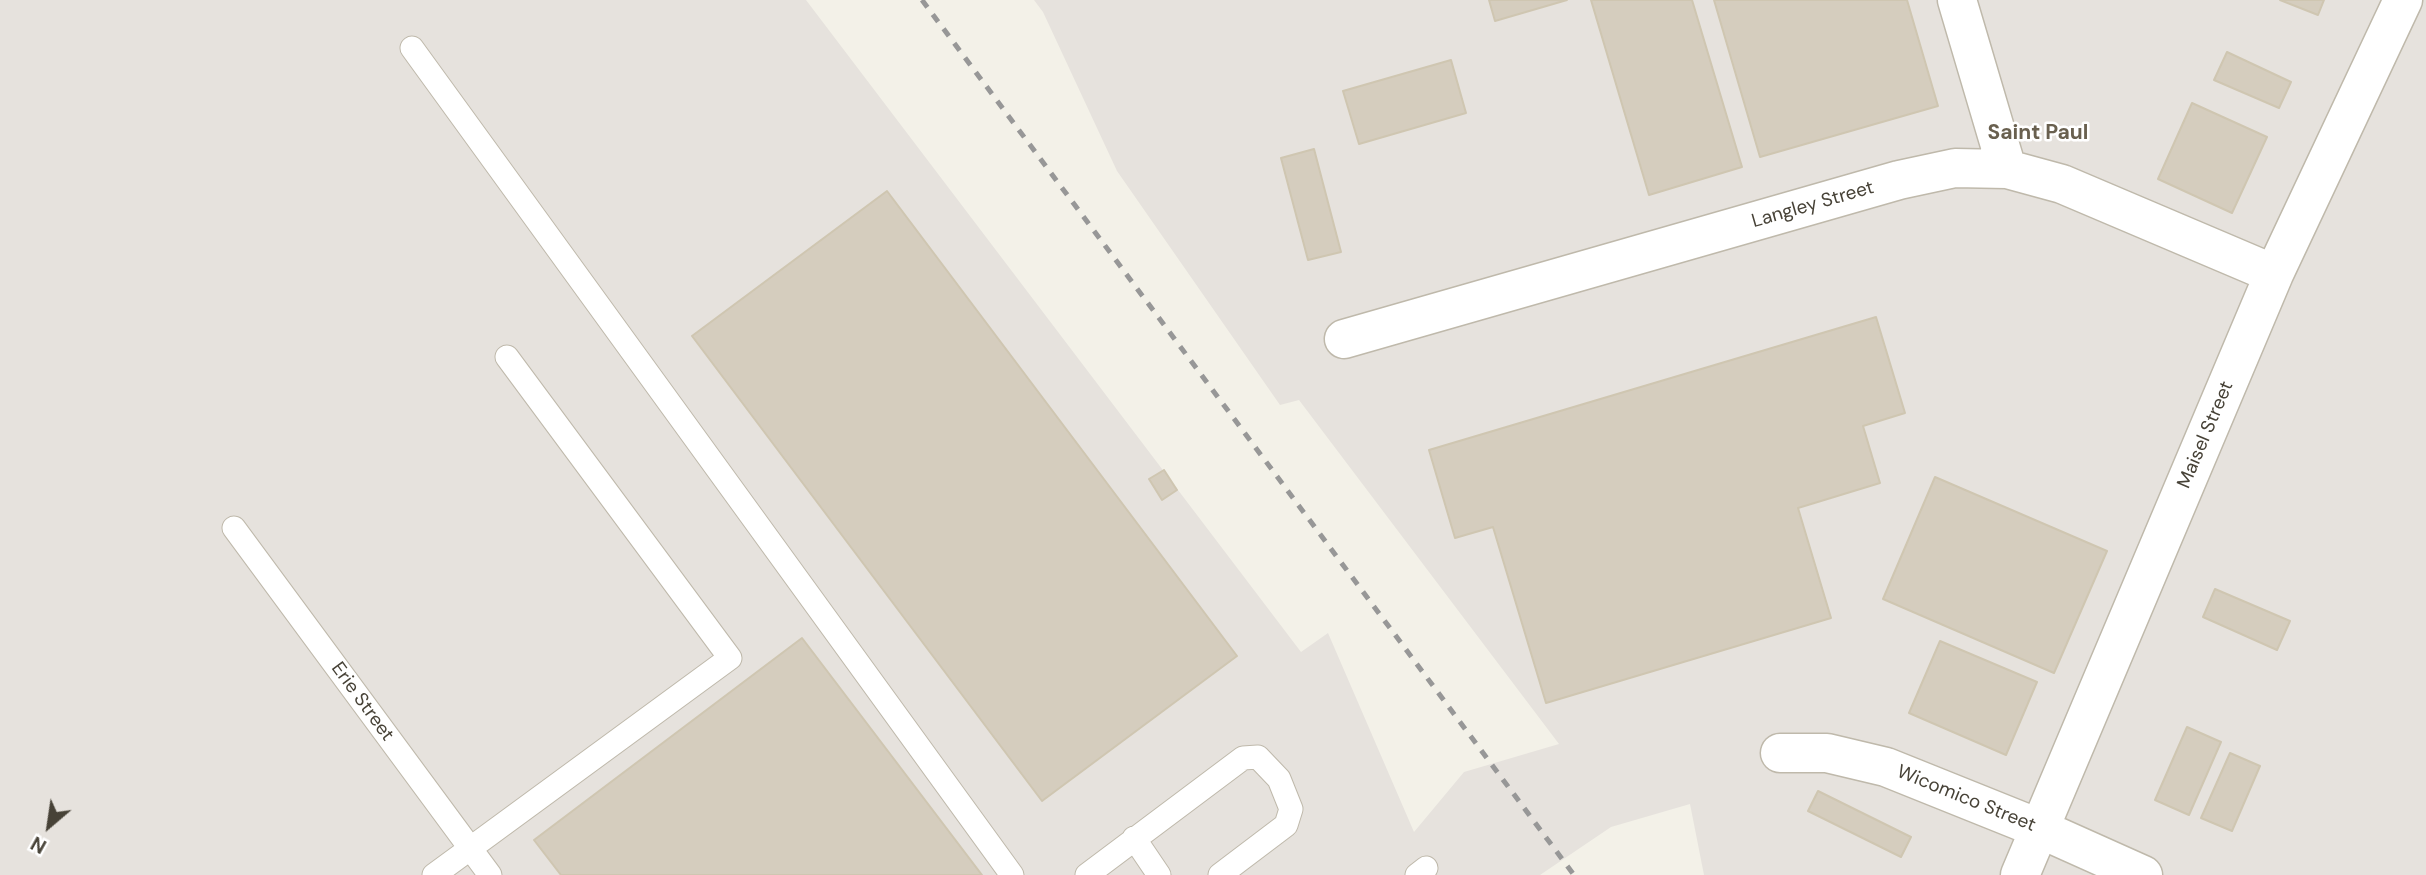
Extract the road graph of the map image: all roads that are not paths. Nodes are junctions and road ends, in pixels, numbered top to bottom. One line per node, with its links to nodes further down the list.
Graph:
1 (1957, 0): 4 (street)
2 (2403, 0): 5 (street, Maisel Street)
3 (412, 48): 15 (lane)
4 (2007, 169): 5 (street, Langley Street); 6 (street, Langley Street)
5 (2274, 274): 10 (street, Maisel Street)
6 (1344, 339)
7 (507, 358): 12 (lane)
8 (234, 528): 12 (lane, Erie Street)
9 (1780, 753): 10 (street, Wicomico Street)
10 (2038, 828): 19 (street, Maisel Street); 20 (street, Wicomico Street)
11 (1134, 838): 16 (lane); 17 (lane); 18 (lane)
12 (471, 848): 13 (lane); 14 (lane, Erie Street)
13 (434, 875)
14 (491, 875)
15 (1012, 875)
16 (1087, 875)
17 (1159, 875)
18 (1220, 875)
19 (2020, 875)
20 (2143, 875)

